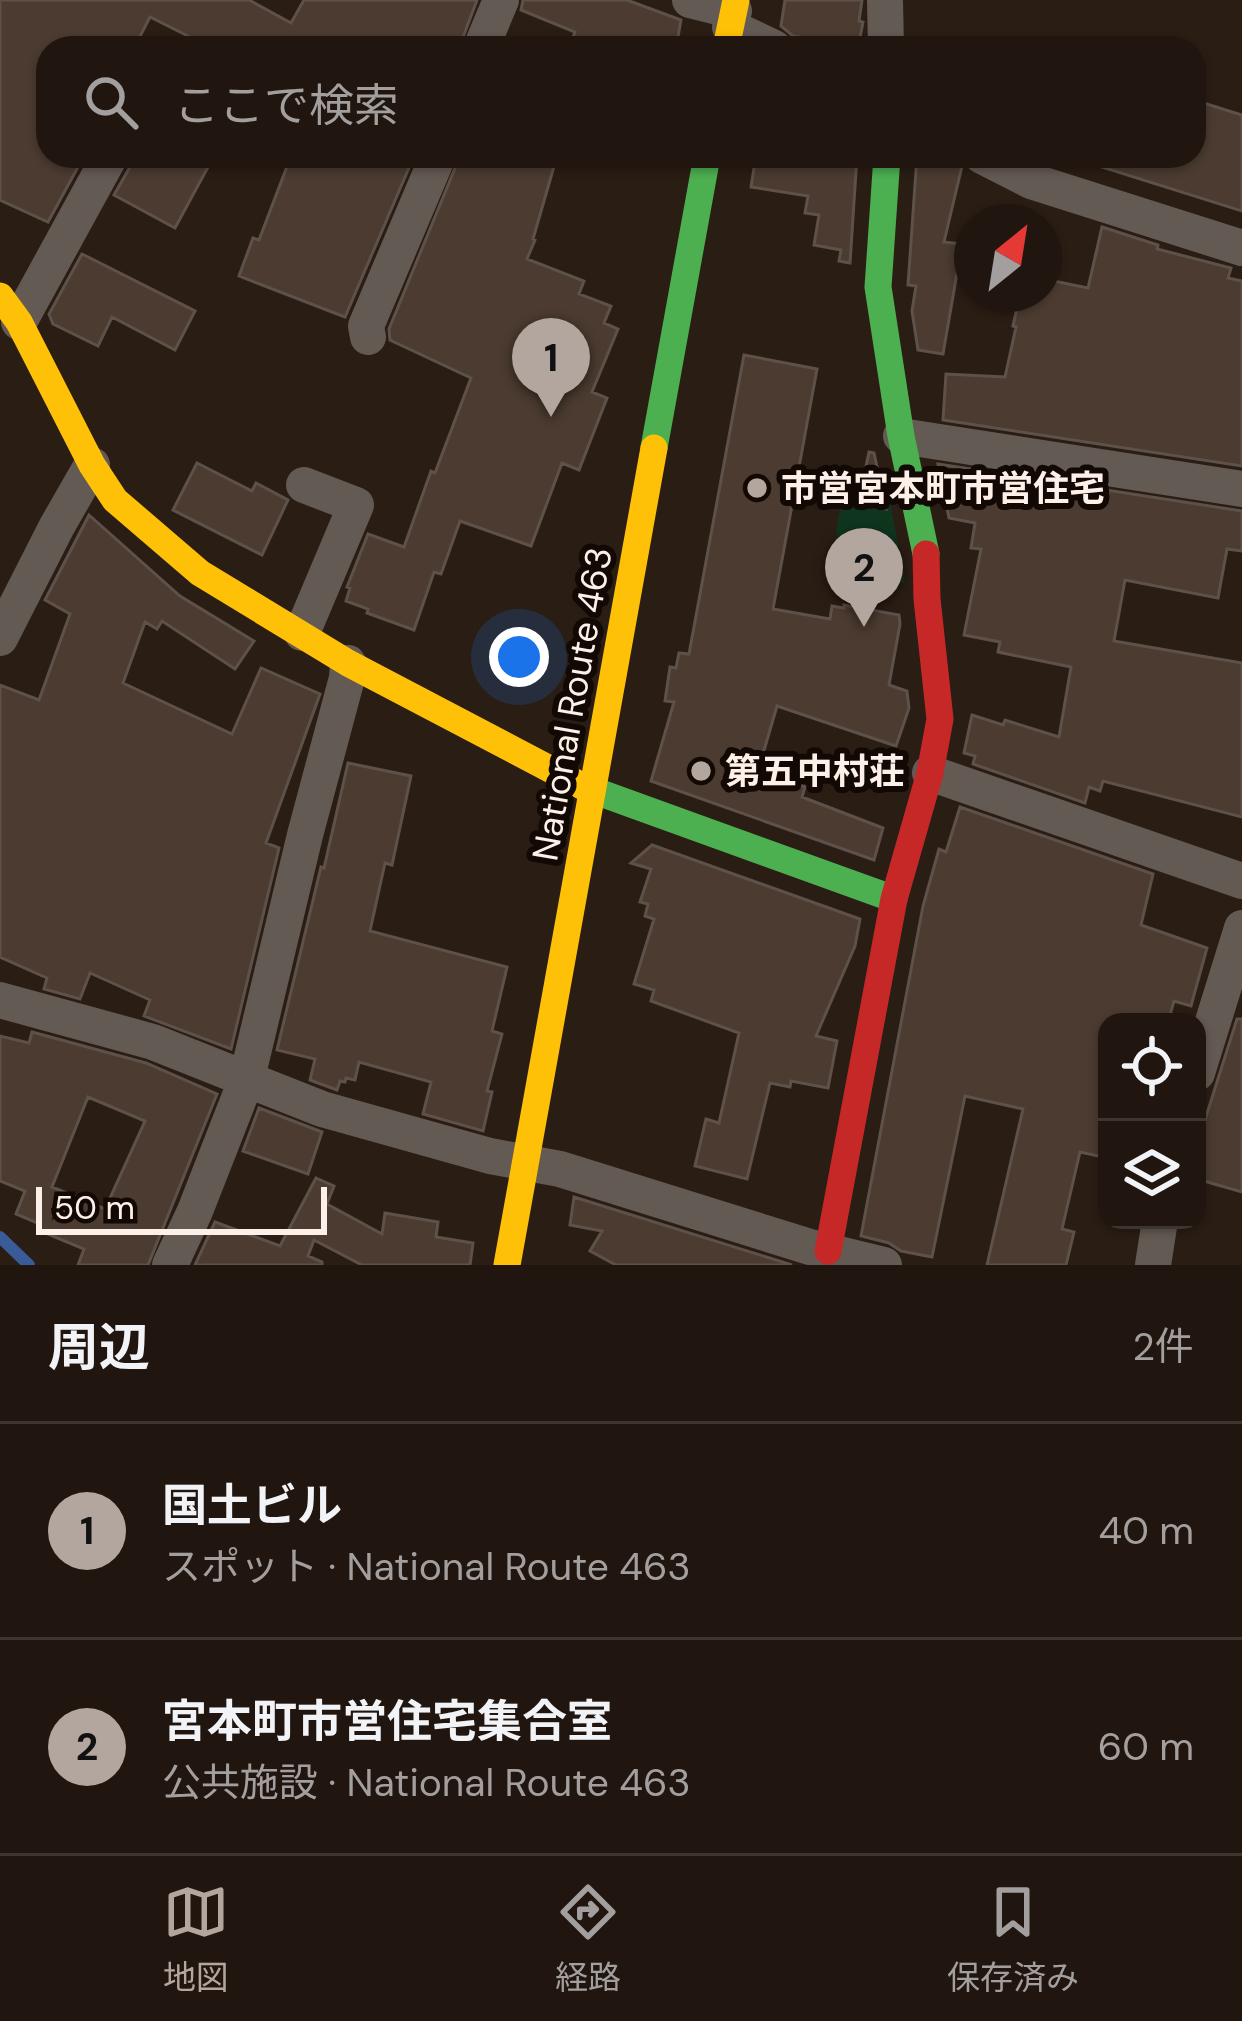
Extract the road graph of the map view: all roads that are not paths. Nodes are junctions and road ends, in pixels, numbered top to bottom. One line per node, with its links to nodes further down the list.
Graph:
1 (500, 0): 5 (street)
2 (690, 0): 4 (street)
3 (885, 0): 6 (street)
4 (732, 22)
5 (486, 36)
6 (886, 36)
7 (102, 168): 13 (street)
8 (433, 168): 14 (street)
9 (704, 168): 23 (main road, National Route 463)
10 (885, 168): 15 (main road)
11 (1006, 168): 12 (street)
12 (1242, 248)
13 (9, 309): 16 (main road)
14 (368, 337)
15 (902, 436): 18 (street); 22 (main road)
16 (92, 465): 19 (main road); 20 (street)
17 (304, 485): 19 (street)
18 (1242, 489)
19 (302, 633): 21 (main road)
20 (0, 638)
21 (348, 663): 23 (main road); 29 (street)
22 (930, 773): 24 (street); 25 (main road)
23 (593, 792): 25 (main road); 30 (main road, National Route 463)
24 (1242, 881)
25 (894, 899): 32 (main road)
26 (1242, 928): 28 (street)
27 (0, 1000): 29 (street)
28 (1206, 1044)
29 (247, 1078): 30 (street); 33 (street)
30 (525, 1163): 32 (street); 34 (main road, National Route 463)
31 (1159, 1229): 36 (street)
32 (812, 1254): 35 (street)
33 (170, 1265)
34 (507, 1265)
35 (884, 1265)
36 (1154, 1265)

